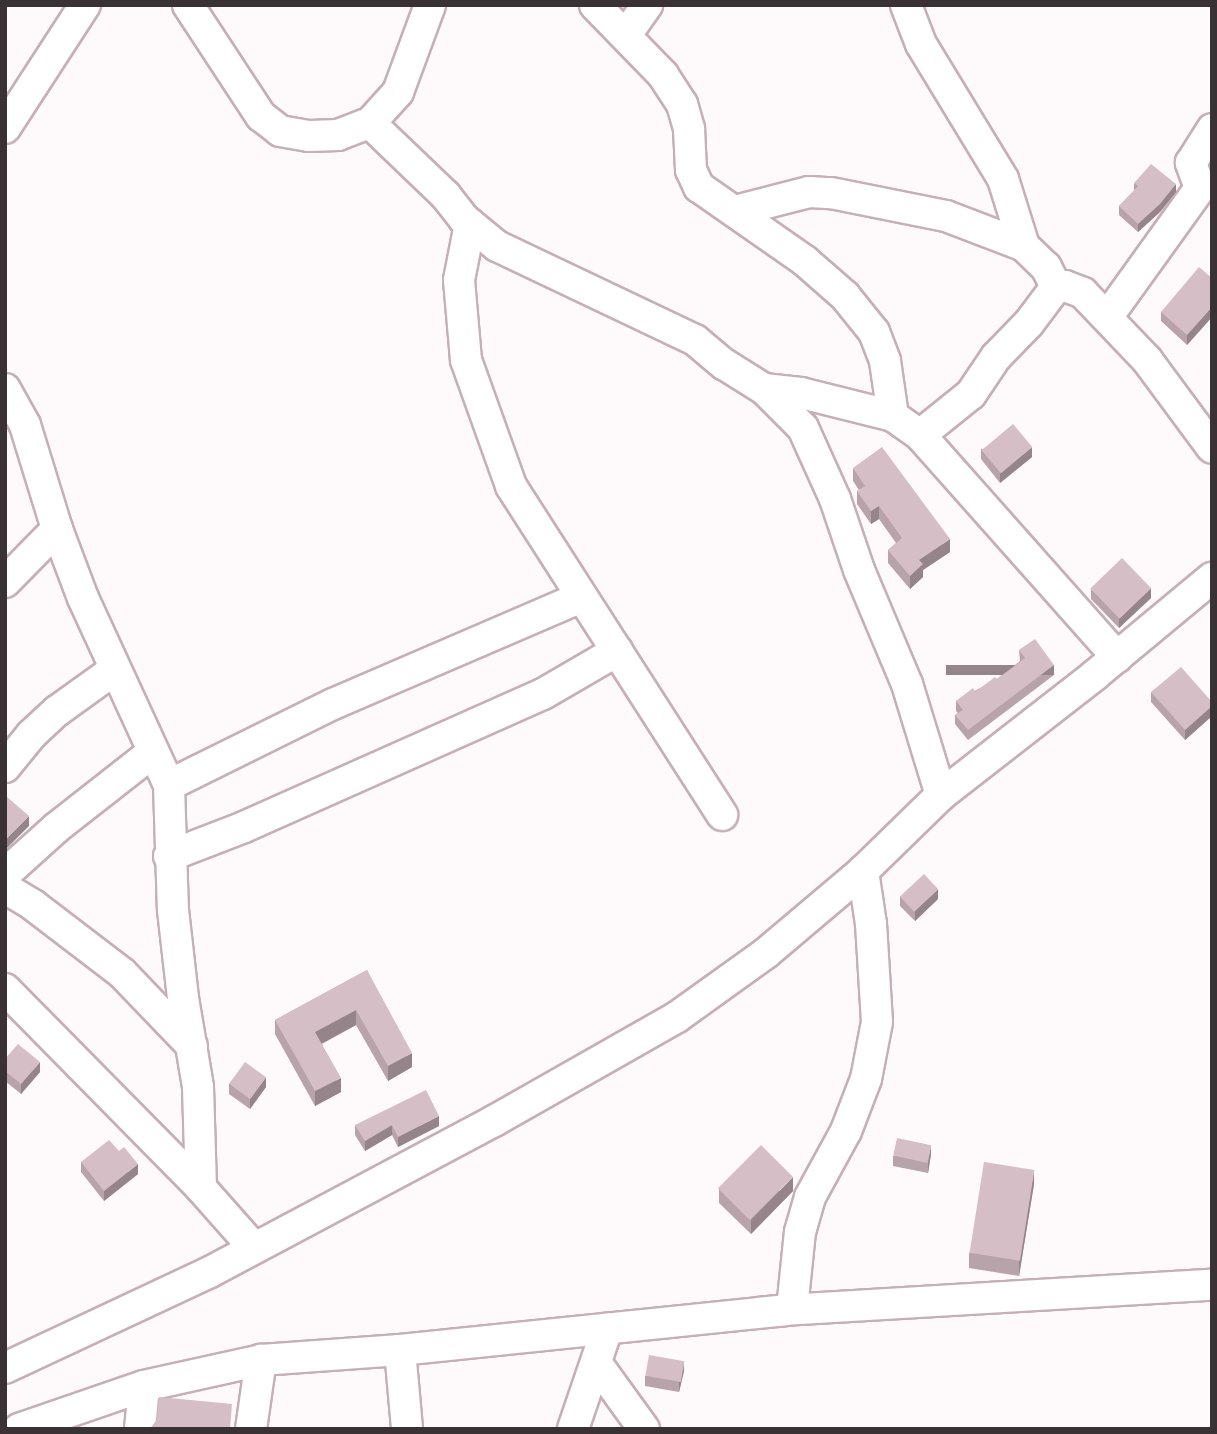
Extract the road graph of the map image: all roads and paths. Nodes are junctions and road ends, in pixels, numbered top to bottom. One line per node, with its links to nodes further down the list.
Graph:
1 (85, 5): 9 (street)
2 (188, 5): 8 (street)
3 (430, 5): 8 (street)
4 (595, 5): 7 (street)
5 (647, 5): 7 (street)
6 (906, 5): 13 (street)
7 (626, 35): 11 (street)
8 (370, 123): 12 (street)
9 (5, 128)
10 (1212, 130): 15 (street)
11 (735, 211): 13 (street); 18 (street)
12 (470, 224): 17 (street); 24 (street)
13 (1024, 246): 14 (street)
14 (1056, 287): 15 (street); 19 (street)
15 (1108, 316): 20 (street)
16 (5, 389): 21 (street)
17 (764, 389): 18 (street); 31 (street)
18 (893, 416): 19 (street)
19 (920, 435): 26 (street)
20 (1212, 448)
21 (58, 529): 23 (street); 27 (street)
22 (1212, 578): 26 (street)
23 (5, 582)
24 (581, 597): 25 (street); 30 (street)
25 (617, 651): 32 (street); 33 (street)
26 (1116, 657): 31 (street)
27 (114, 670): 28 (street); 29 (street)
28 (153, 752): 30 (street); 35 (street)
29 (6, 764)
30 (169, 785): 33 (street)
31 (941, 794): 34 (street)
32 (722, 815)
33 (169, 856): 38 (street)
34 (863, 871): 40 (street); 42 (street)
35 (5, 874)
36 (5, 888): 38 (street)
37 (5, 989): 39 (street)
38 (192, 1047): 39 (street)
39 (201, 1188): 40 (street)
40 (254, 1248): 47 (street)
41 (1212, 1285): 42 (street)
42 (792, 1309): 43 (street)
43 (607, 1329): 44 (street); 46 (street)
44 (400, 1350): 45 (street); 52 (street)
45 (261, 1360): 48 (street); 51 (street)
46 (597, 1364): 53 (street); 54 (street)
47 (5, 1368)
48 (144, 1386): 49 (street); 50 (street)
49 (19, 1429)
50 (140, 1429)
51 (251, 1429)
52 (407, 1429)
53 (573, 1429)
54 (644, 1429)

